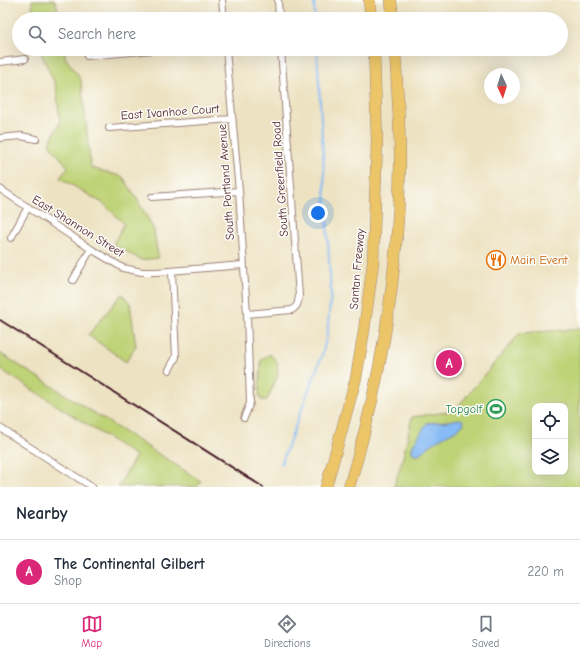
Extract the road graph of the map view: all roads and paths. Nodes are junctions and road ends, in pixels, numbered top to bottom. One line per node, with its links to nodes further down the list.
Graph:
1 (222, 0): 5 (street)
2 (278, 0): 6 (street)
3 (370, 0): 7 (highway)
4 (391, 0): 8 (highway)
5 (223, 12)
6 (279, 12)
7 (371, 12)
8 (392, 12)
9 (227, 56): 15 (street, South Portland Avenue)
10 (282, 56): 28 (street, South Greenfield Road)
11 (374, 56): 33 (highway, Santan Freeway)
12 (395, 56): 34 (highway)
13 (25, 59): 14 (street)
14 (0, 62)
15 (232, 119): 16 (street, East Ivanhoe Court); 20 (street, South Portland Avenue)
16 (109, 128)
17 (0, 138): 18 (street)
18 (36, 139)
19 (0, 189): 22 (street, East Shannon Street)
20 (239, 191): 21 (street); 25 (street, South Portland Avenue)
21 (152, 197)
22 (28, 207): 23 (street); 24 (street, East Shannon Street)
23 (11, 238)
24 (91, 250): 26 (street, East Shannon Street); 27 (street)
25 (243, 265): 26 (street, East Shannon Street); 28 (street, South Portland Avenue)
26 (172, 271): 29 (street)
27 (73, 280)
28 (247, 314): 30 (street, South Portland Avenue)
29 (169, 370)
30 (244, 418)
31 (0, 428): 32 (street)
32 (92, 487)
33 (326, 487)
34 (349, 487)

